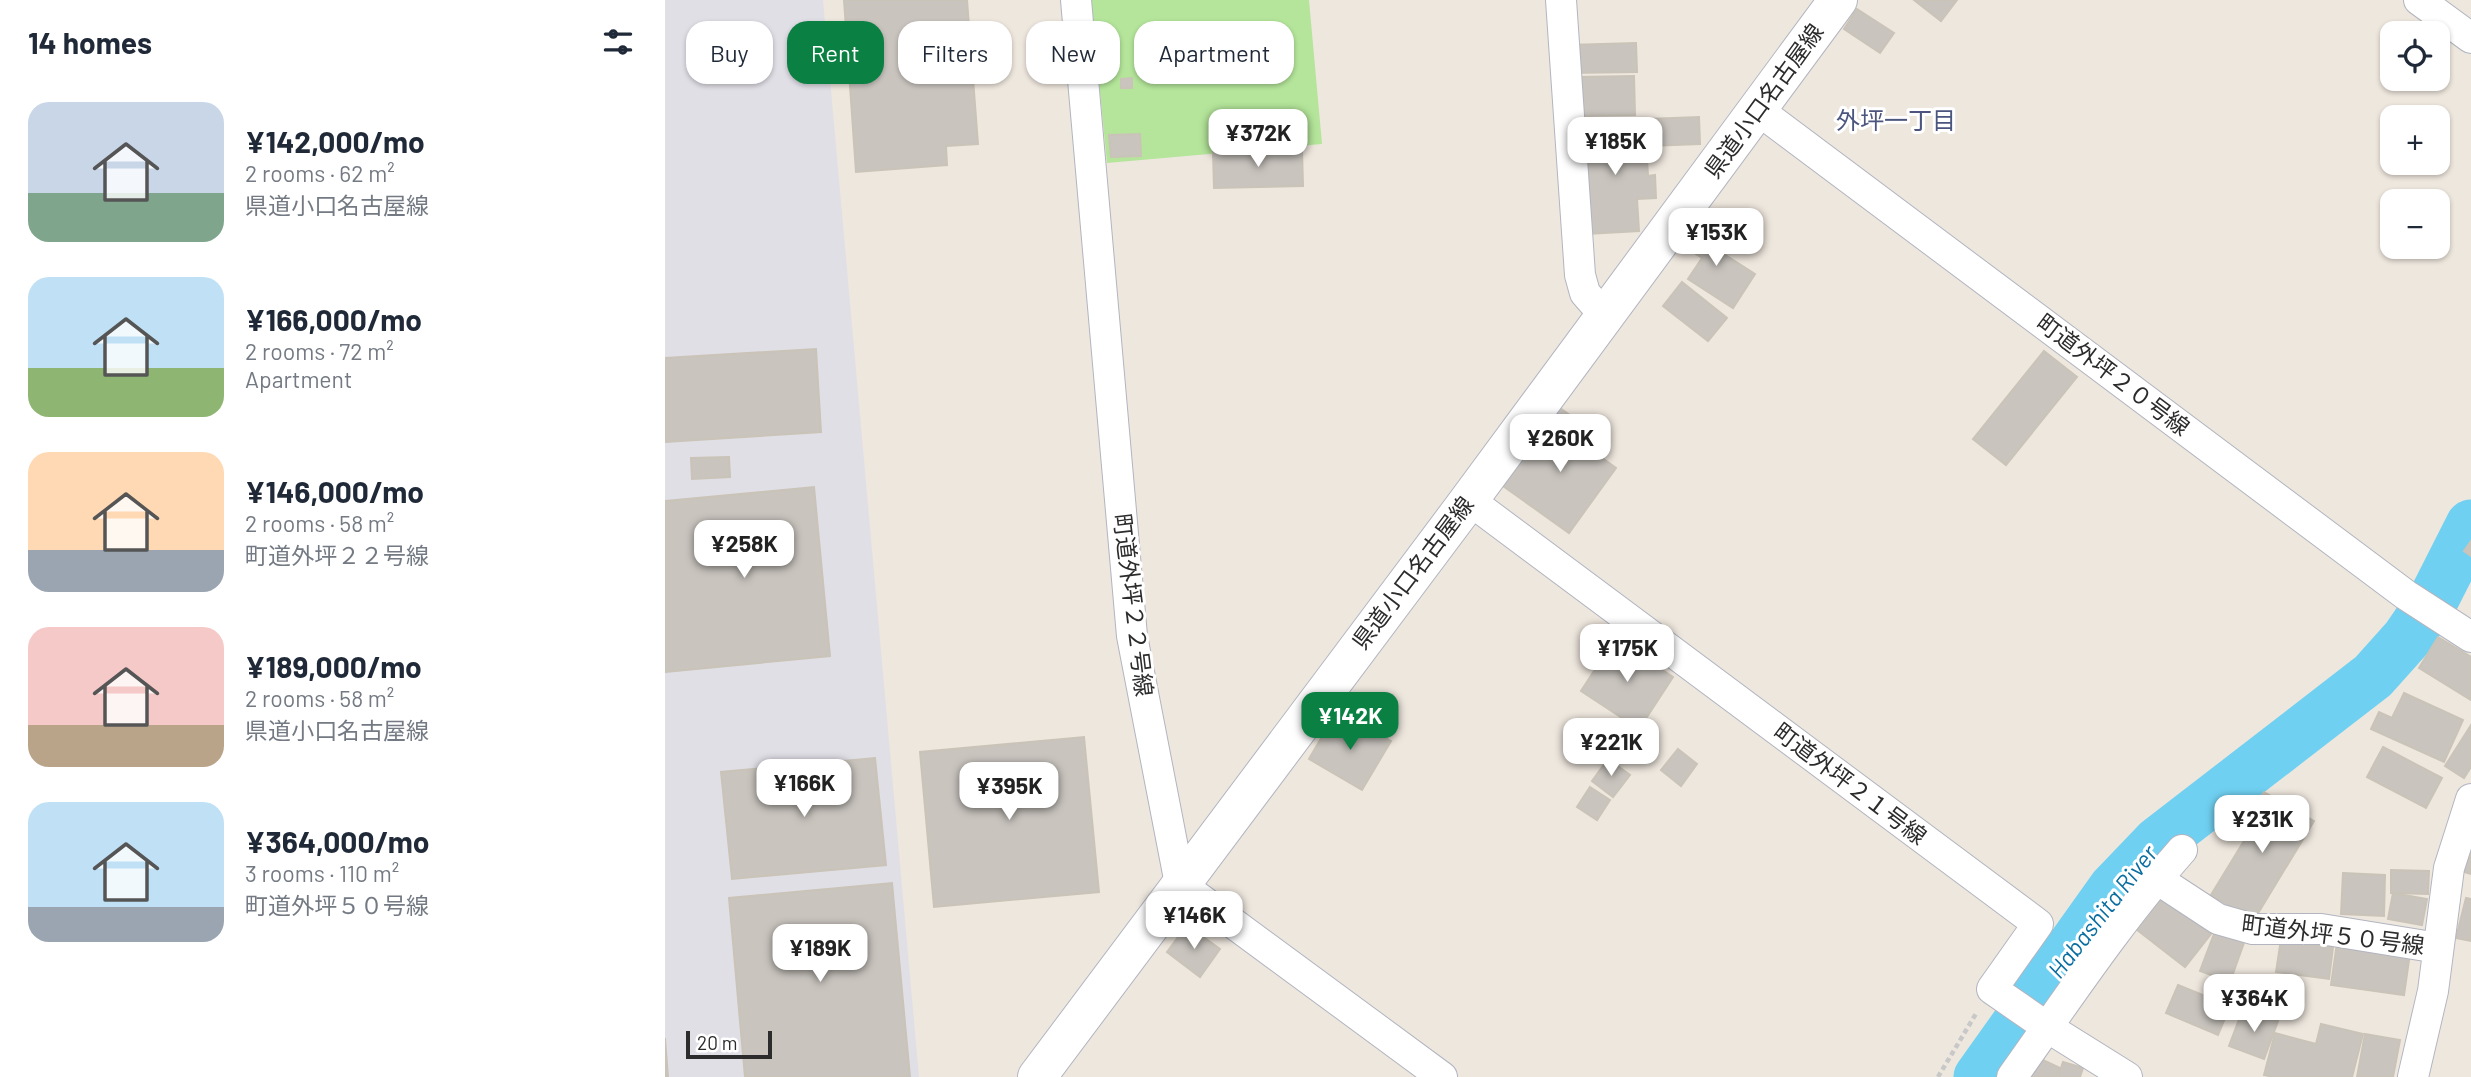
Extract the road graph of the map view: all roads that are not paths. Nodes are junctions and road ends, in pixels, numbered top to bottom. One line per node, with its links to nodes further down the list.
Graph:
1 (1076, 0): 13 (street, 町道外坪２２号線)
2 (1561, 0): 7 (street)
3 (1838, 0): 6 (main road, 県道小口名古屋線)
4 (2419, 0): 5 (street)
5 (2471, 38)
6 (1758, 110): 7 (main road, 県道小口名古屋線); 9 (street, 町道外坪２０号線)
7 (1605, 316): 8 (main road, 県道小口名古屋線)
8 (1469, 500): 13 (main road, 県道小口名古屋線); 15 (street, 町道外坪２１号線)
9 (2471, 637)
10 (2471, 799): 14 (street)
11 (2182, 850): 12 (street)
12 (2157, 879): 14 (street, 町道外坪５０号線); 15 (street)
13 (1180, 884): 16 (main road, 県道小口名古屋線); 17 (street)
14 (2438, 948): 20 (street)
15 (2045, 1025): 18 (street); 19 (street, 町道外坪２１号線)
16 (1037, 1077)
17 (1441, 1077)
18 (2012, 1077)
19 (2127, 1077)
20 (2413, 1077)

